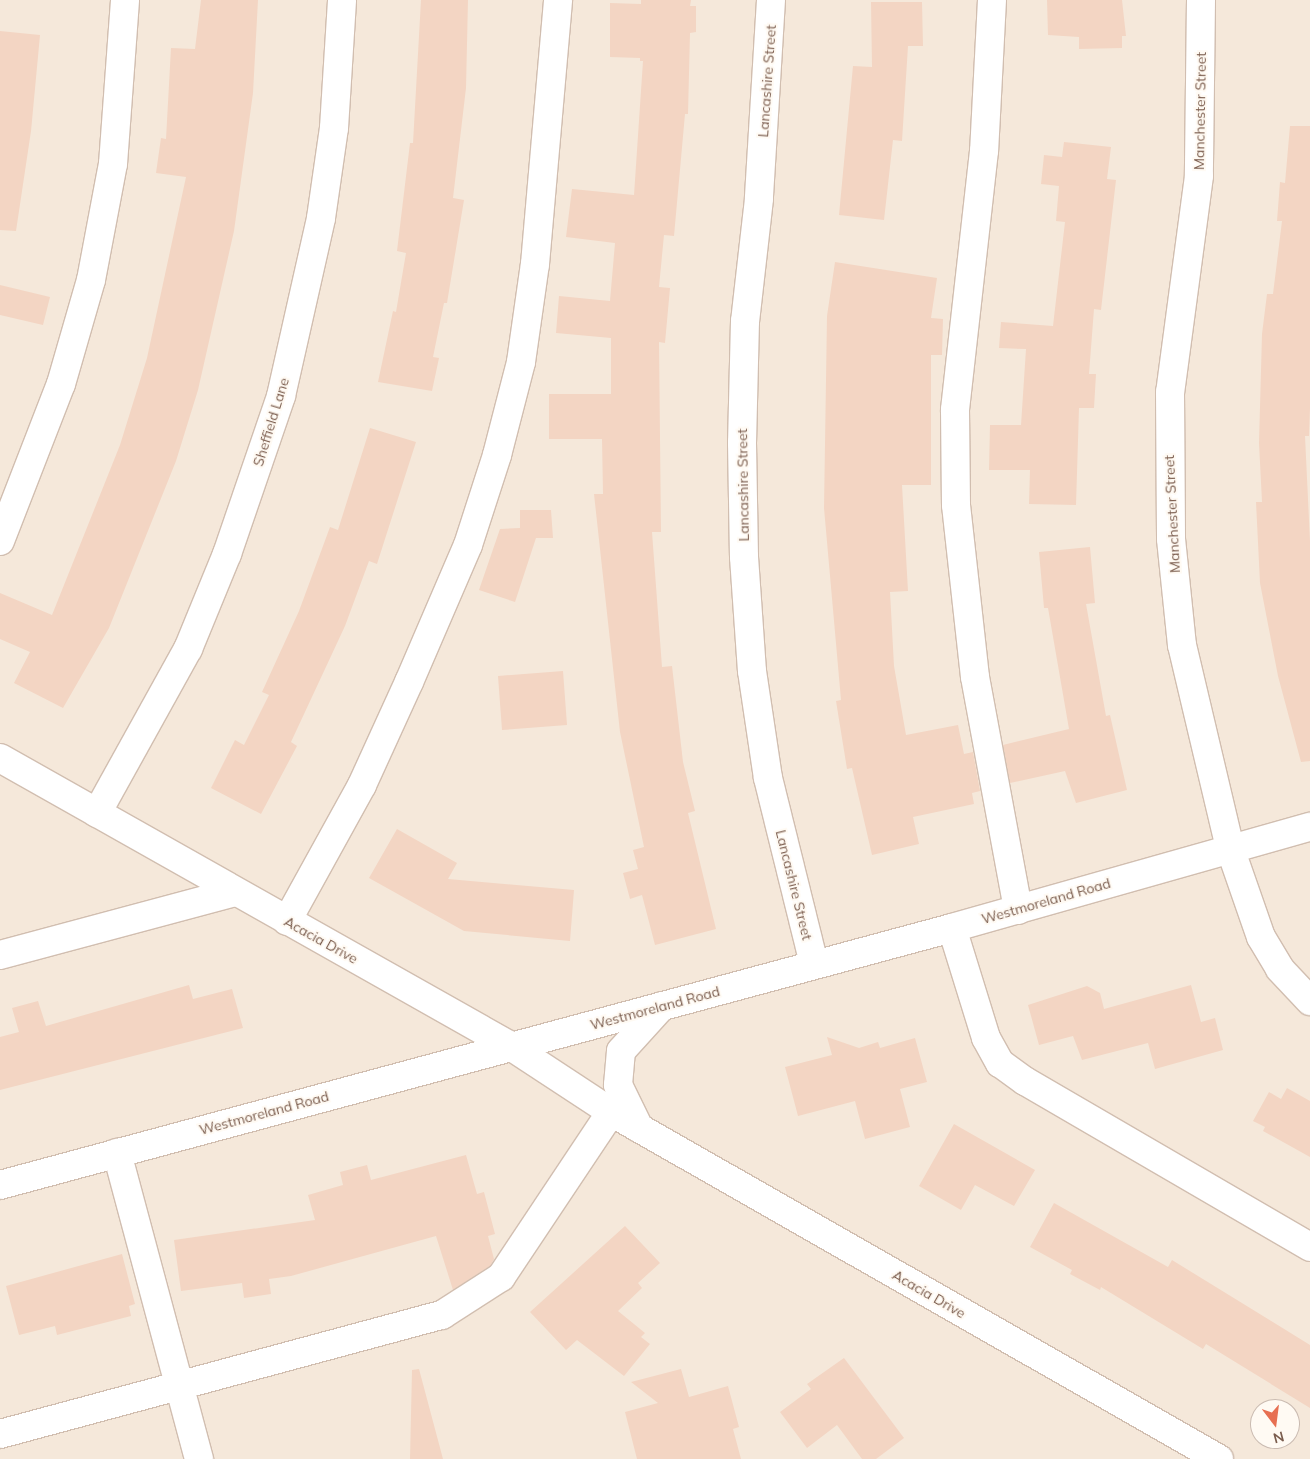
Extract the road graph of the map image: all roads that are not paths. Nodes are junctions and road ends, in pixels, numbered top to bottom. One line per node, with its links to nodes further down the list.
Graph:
1 (125, 0): 7 (street)
2 (342, 0): 9 (street, Sheffield Lane)
3 (558, 0): 14 (street)
4 (771, 0): 17 (street, Lancashire Street)
5 (992, 0): 13 (street)
6 (1201, 0): 11 (street, Manchester Street)
7 (0, 541)
8 (0, 758): 9 (street, Acacia Drive)
9 (96, 813): 12 (street, Acacia Drive)
10 (1310, 827): 11 (street, Westmoreland Road)
11 (1230, 848): 13 (street, Westmoreland Road); 18 (street, Manchester Street)
12 (235, 892): 14 (street, Acacia Drive); 16 (street)
13 (1018, 910): 15 (street, Westmoreland Road)
14 (287, 921): 20 (street, Acacia Drive)
15 (952, 928): 17 (street, Westmoreland Road); 25 (street)
16 (0, 956)
17 (814, 964): 19 (street, Westmoreland Road)
18 (1310, 1002)
19 (662, 1006): 20 (street, Westmoreland Road); 22 (street)
20 (509, 1046): 21 (street, Acacia Drive); 23 (street, Westmoreland Road)
21 (611, 1112): 22 (street, Acacia Drive); 26 (street)
22 (639, 1128): 29 (street, Acacia Drive)
23 (117, 1153): 24 (street, Westmoreland Road); 26 (street)
24 (0, 1185)
25 (1310, 1247)
26 (180, 1386): 27 (street); 28 (street)
27 (0, 1434)
28 (199, 1459)
29 (1219, 1459)

